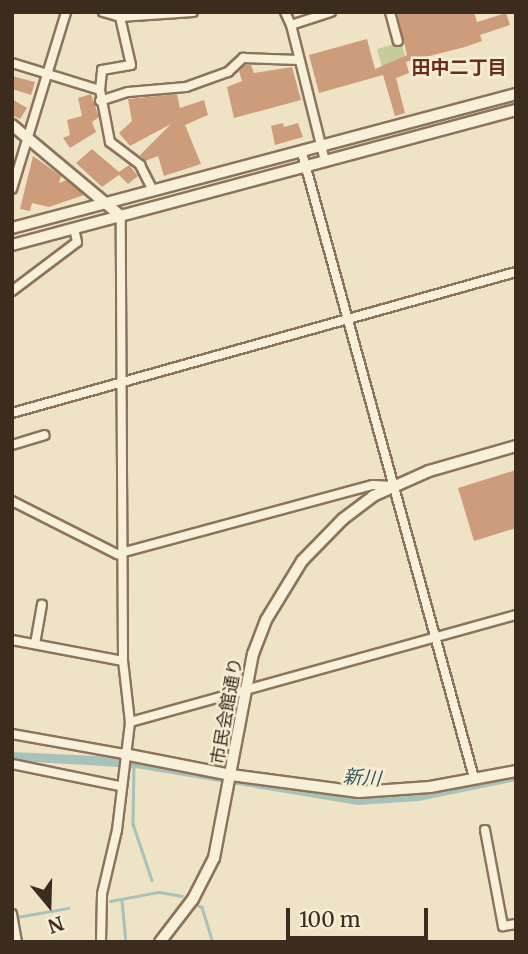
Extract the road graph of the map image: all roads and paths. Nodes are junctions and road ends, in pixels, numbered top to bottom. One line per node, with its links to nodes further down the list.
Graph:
1 (65, 12): 12 (street)
2 (103, 12): 7 (street)
3 (193, 12): 7 (street)
4 (285, 12): 8 (street)
5 (331, 12): 8 (street)
6 (390, 12): 9 (street)
7 (120, 17): 13 (street)
8 (291, 25): 10 (street)
9 (398, 41)
10 (298, 60): 15 (street); 19 (street)
11 (12, 63): 12 (street)
12 (46, 74): 13 (street); 18 (street)
13 (100, 90): 15 (street)
14 (516, 94): 19 (street)
15 (100, 101): 24 (street)
16 (516, 110): 21 (street)
17 (12, 125): 18 (street)
18 (27, 136): 23 (street); 25 (street)
19 (321, 148): 20 (street); 21 (street)
20 (302, 153): 22 (street); 24 (street)
21 (325, 161): 22 (street)
22 (306, 166): 26 (street); 32 (street)
23 (12, 189)
24 (153, 191): 25 (street)
25 (108, 203): 26 (street); 27 (street)
26 (121, 216): 28 (street); 33 (street)
27 (12, 228)
28 (74, 228): 29 (street); 31 (street)
29 (12, 245)
30 (516, 272): 32 (street)
31 (12, 291)
32 (348, 318): 33 (street); 38 (street)
33 (123, 382): 34 (street); 41 (street)
34 (12, 413)
35 (45, 435): 36 (street)
36 (12, 444)
37 (516, 446): 38 (street, 市民会館通り)
38 (393, 486): 41 (street); 44 (street); 48 (street, 市民会館通り)
39 (12, 493): 40 (street)
40 (14, 501): 41 (street)
41 (123, 554): 47 (street)
42 (42, 604): 46 (street)
43 (516, 615): 44 (street)
44 (435, 637): 48 (street); 55 (street)
45 (12, 640): 46 (street)
46 (35, 645): 47 (street)
47 (123, 661): 49 (street)
48 (244, 689): 49 (street); 54 (street, 市民会館通り)
49 (130, 722): 51 (street)
50 (12, 734): 51 (street)
51 (124, 757): 54 (street); 56 (street)
52 (12, 764): 56 (street)
53 (516, 771): 55 (street)
54 (231, 775): 55 (street); 62 (street, 市民会館通り)
55 (474, 778)
56 (119, 786): 61 (street)
57 (485, 830): 59 (street)
58 (12, 914): 60 (street)
59 (516, 924)
60 (18, 942)
61 (101, 942)
62 (160, 942)

